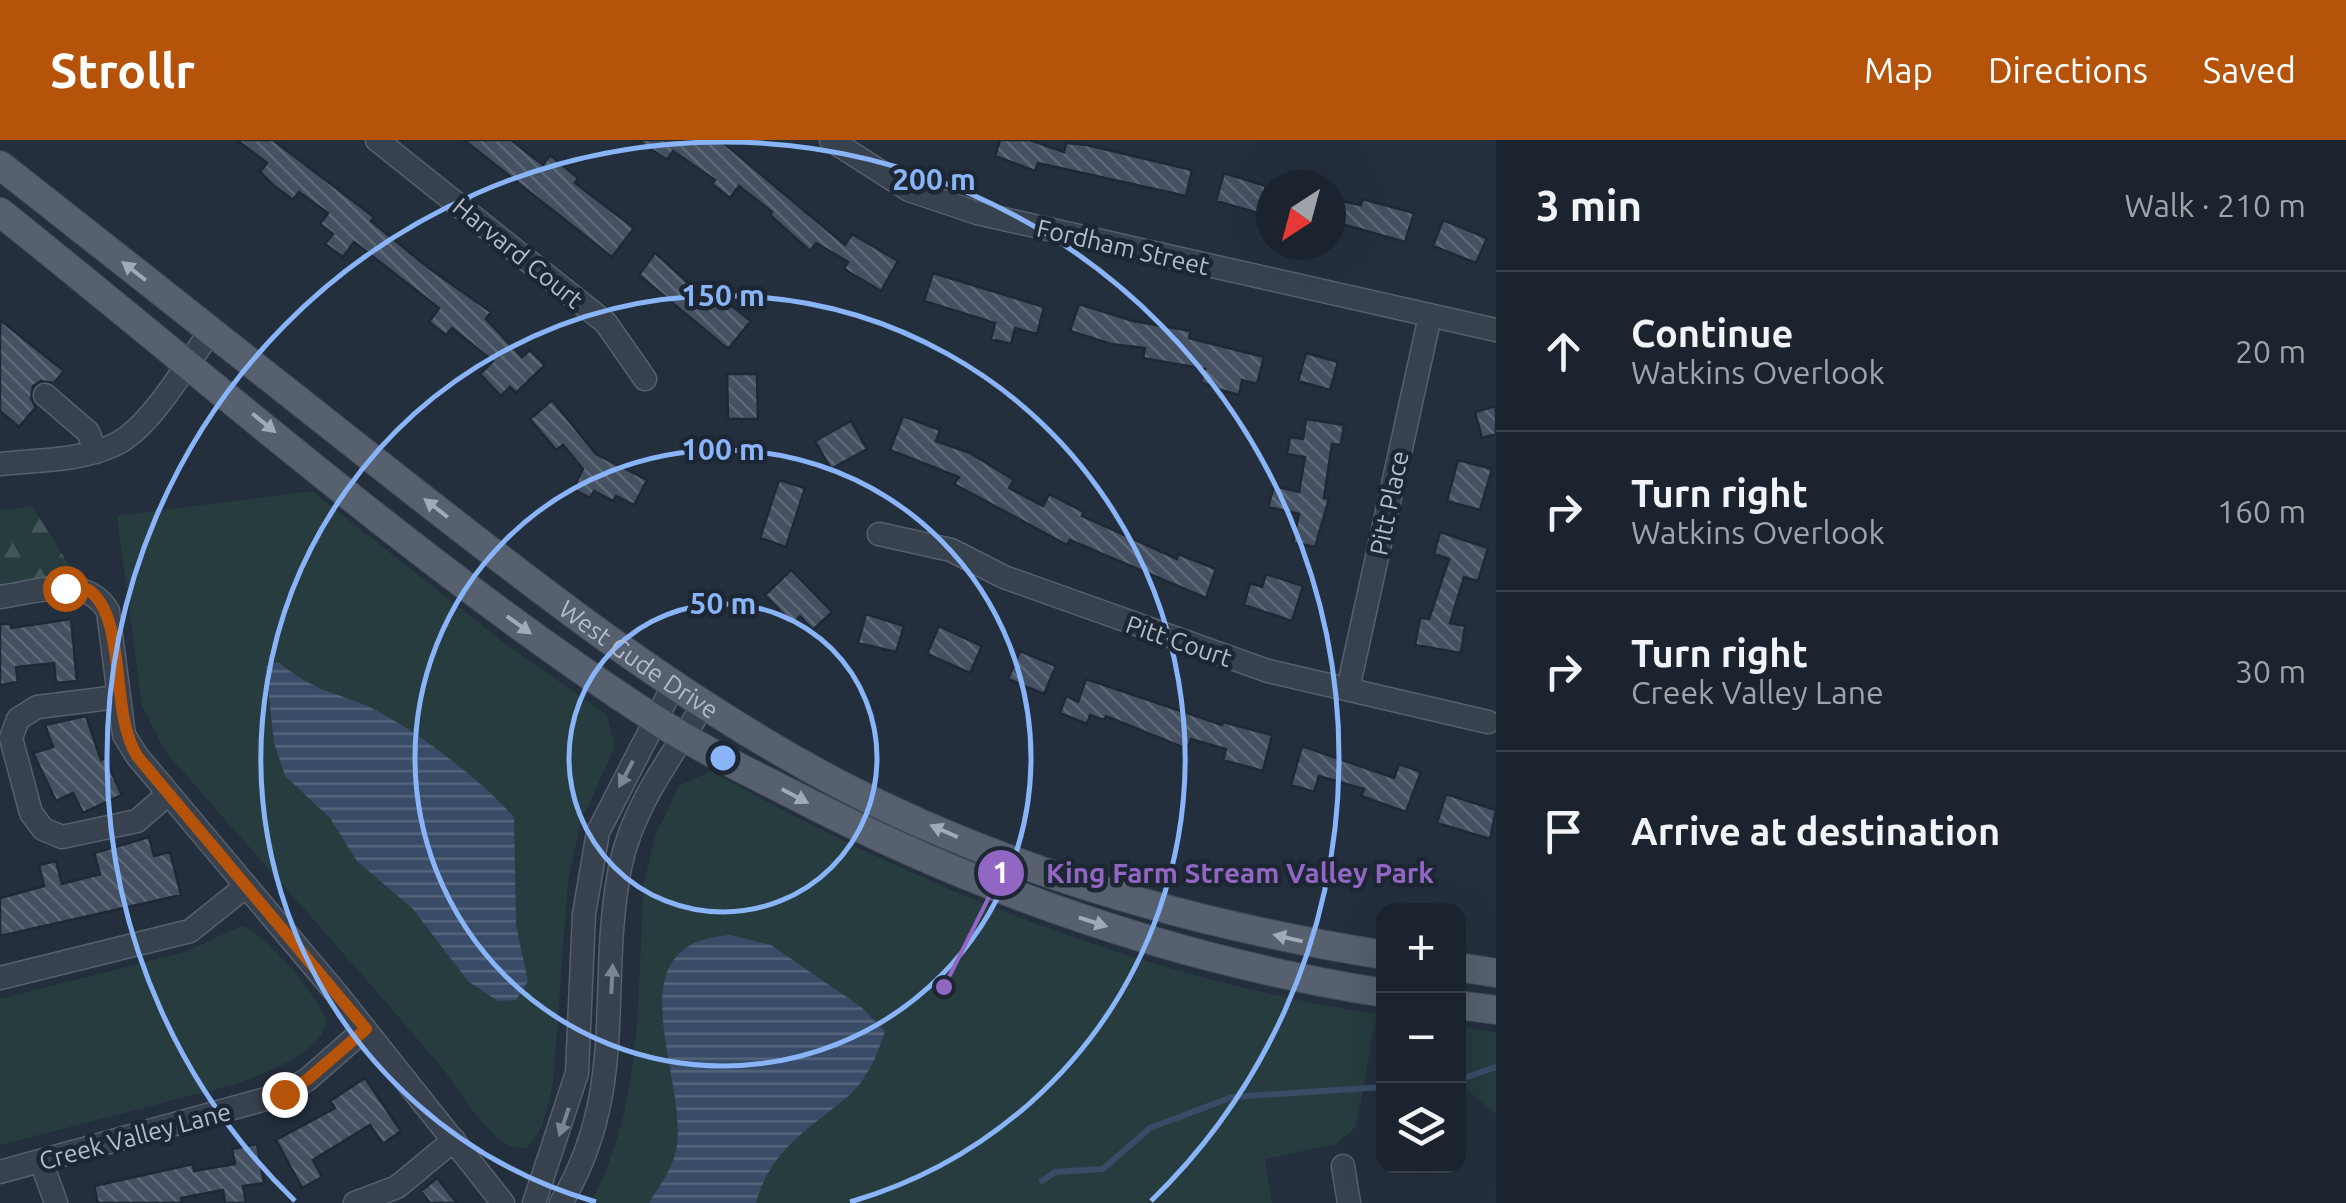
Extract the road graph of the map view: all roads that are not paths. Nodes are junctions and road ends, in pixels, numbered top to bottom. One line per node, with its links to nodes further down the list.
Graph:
1 (377, 140): 9 (street, Harvard Court)
2 (832, 140): 5 (street, Fordham Street)
3 (0, 165): 7 (main road, West Gude Drive, one-way to 3)
4 (0, 212): 8 (main road, West Gude Drive)
5 (1430, 316): 6 (street, Fordham Street); 16 (street, Pitt Place)
6 (1496, 330)
7 (211, 331): 8 (street); 15 (main road, West Gude Drive, one-way to 7)
8 (188, 362): 11 (street); 19 (main road, West Gude Drive, one-way to 19)
9 (645, 379)
10 (45, 395): 11 (street)
11 (96, 452): 12 (street)
12 (0, 464)
13 (880, 534): 16 (street, Pitt Court)
14 (0, 597): 17 (street)
15 (672, 688): 18 (main road, West Gude Drive); 19 (street)
16 (1348, 690): 20 (street, Pitt Court)
17 (118, 698): 22 (street); 22 (street)
18 (704, 706): 21 (street); 24 (main road, West Gude Drive, one-way to 18)
19 (655, 720): 21 (main road, West Gude Drive); 39 (street, one-way to 39)
20 (1488, 722)
21 (684, 737): 28 (main road, West Gude Drive, one-way to 28); 40 (street, one-way to 21)
22 (168, 794): 23 (street)
23 (245, 887): 27 (street); 31 (street)
24 (1376, 953)
25 (1466, 968): 26 (main road)
26 (1496, 973)
27 (0, 978)
28 (1376, 991)
29 (1466, 1005): 30 (main road)
30 (1496, 1010)
31 (366, 1029): 32 (street); 33 (street, Creek Valley Lane)
32 (454, 1140): 37 (street); 38 (street)
33 (40, 1161): 35 (street, Creek Valley Lane); 36 (street)
34 (1343, 1166): 41 (street)
35 (0, 1172)
36 (56, 1203)
37 (355, 1203)
38 (503, 1203)
39 (534, 1203)
40 (561, 1203)
41 (1349, 1203)

